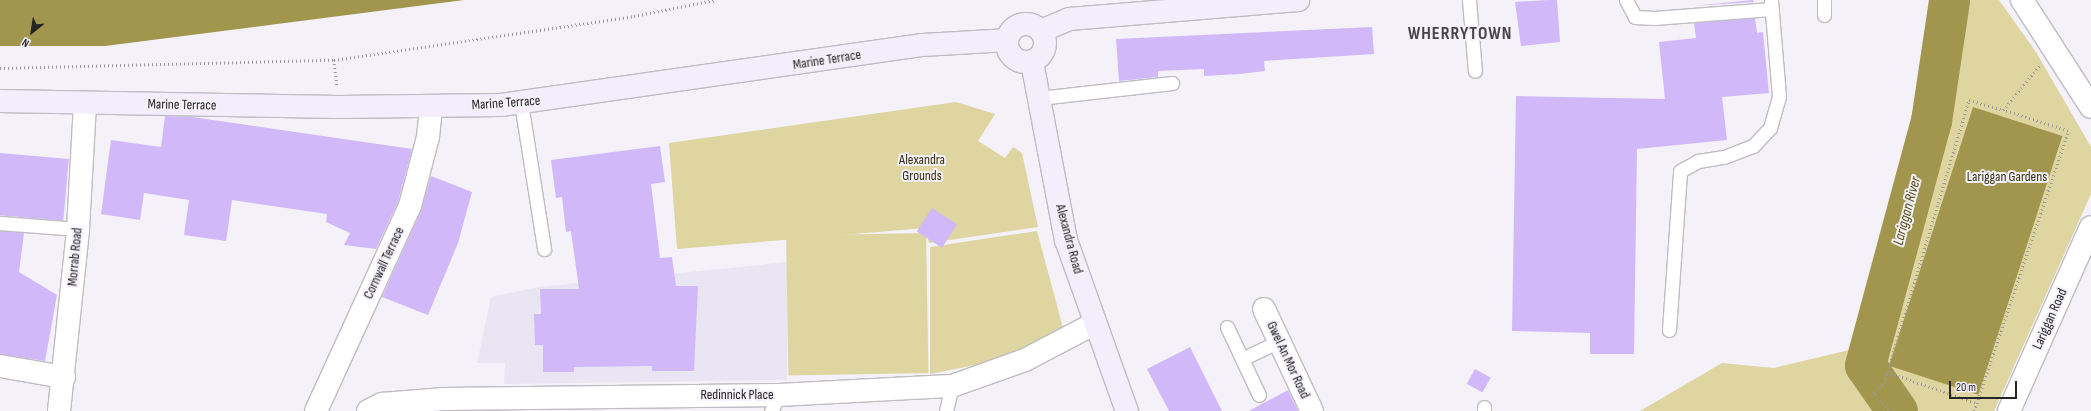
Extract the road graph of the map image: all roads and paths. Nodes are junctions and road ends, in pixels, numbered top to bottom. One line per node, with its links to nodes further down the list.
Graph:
1 (714, 0): 12 (path)
2 (1298, 0): 9 (street)
3 (1469, 0): 15 (lane)
4 (1626, 0): 7 (lane)
5 (1824, 0): 8 (lane)
6 (2022, 0): 11 (street)
7 (1771, 4): 32 (lane)
8 (1824, 15)
9 (1041, 31): 10 (street); 13 (street)
10 (1007, 40): 13 (street); 22 (street, Marine Terrace)
11 (2052, 49): 21 (street); 24 (path)
12 (334, 60): 14 (path); 16 (path)
13 (1032, 62): 18 (street, Alexandra Road)
14 (0, 68)
15 (1474, 71)
16 (336, 82)
17 (1172, 83): 18 (lane)
18 (1039, 98): 30 (street, Alexandra Road)
19 (0, 101): 20 (street, Marine Terrace)
20 (85, 103): 23 (street, Marine Terrace); 27 (street, Morrab Road)
21 (2090, 103)
22 (520, 104): 23 (street, Marine Terrace); 28 (lane)
23 (431, 108): 46 (street, Cornwall Terrace)
24 (2003, 110): 36 (path); 43 (path)
25 (0, 223): 27 (lane)
26 (2091, 227): 53 (street, Lariggan Road)
27 (78, 229): 37 (street, Morrab Road)
28 (544, 249)
29 (1264, 309): 33 (street, Gwel An Mor Road)
30 (1094, 324): 38 (street, Redinnick Place); 49 (street, Alexandra Road)
31 (1227, 327): 34 (lane)
32 (1669, 330)
33 (1279, 341): 34 (lane); 50 (street, Gwel An Mor Road)
34 (1242, 359): 39 (lane)
35 (0, 366): 37 (street)
36 (1887, 372): 43 (path); 51 (path)
37 (64, 377): 45 (street, Morrab Road)
38 (952, 386): 40 (street, Redinnick Place); 48 (lane)
39 (1259, 395)
40 (859, 402): 42 (street, Redinnick Place)
41 (675, 403): 42 (street, Redinnick Place); 44 (street, Redinnick Place)
42 (775, 403)
43 (1976, 403): 52 (path)
44 (502, 404): 47 (street, Redinnick Place)
45 (59, 411)
46 (316, 411)
47 (368, 411)
48 (946, 411)
49 (1127, 411)
50 (1312, 411)
51 (1888, 411)
52 (1974, 411)
53 (2009, 411)

